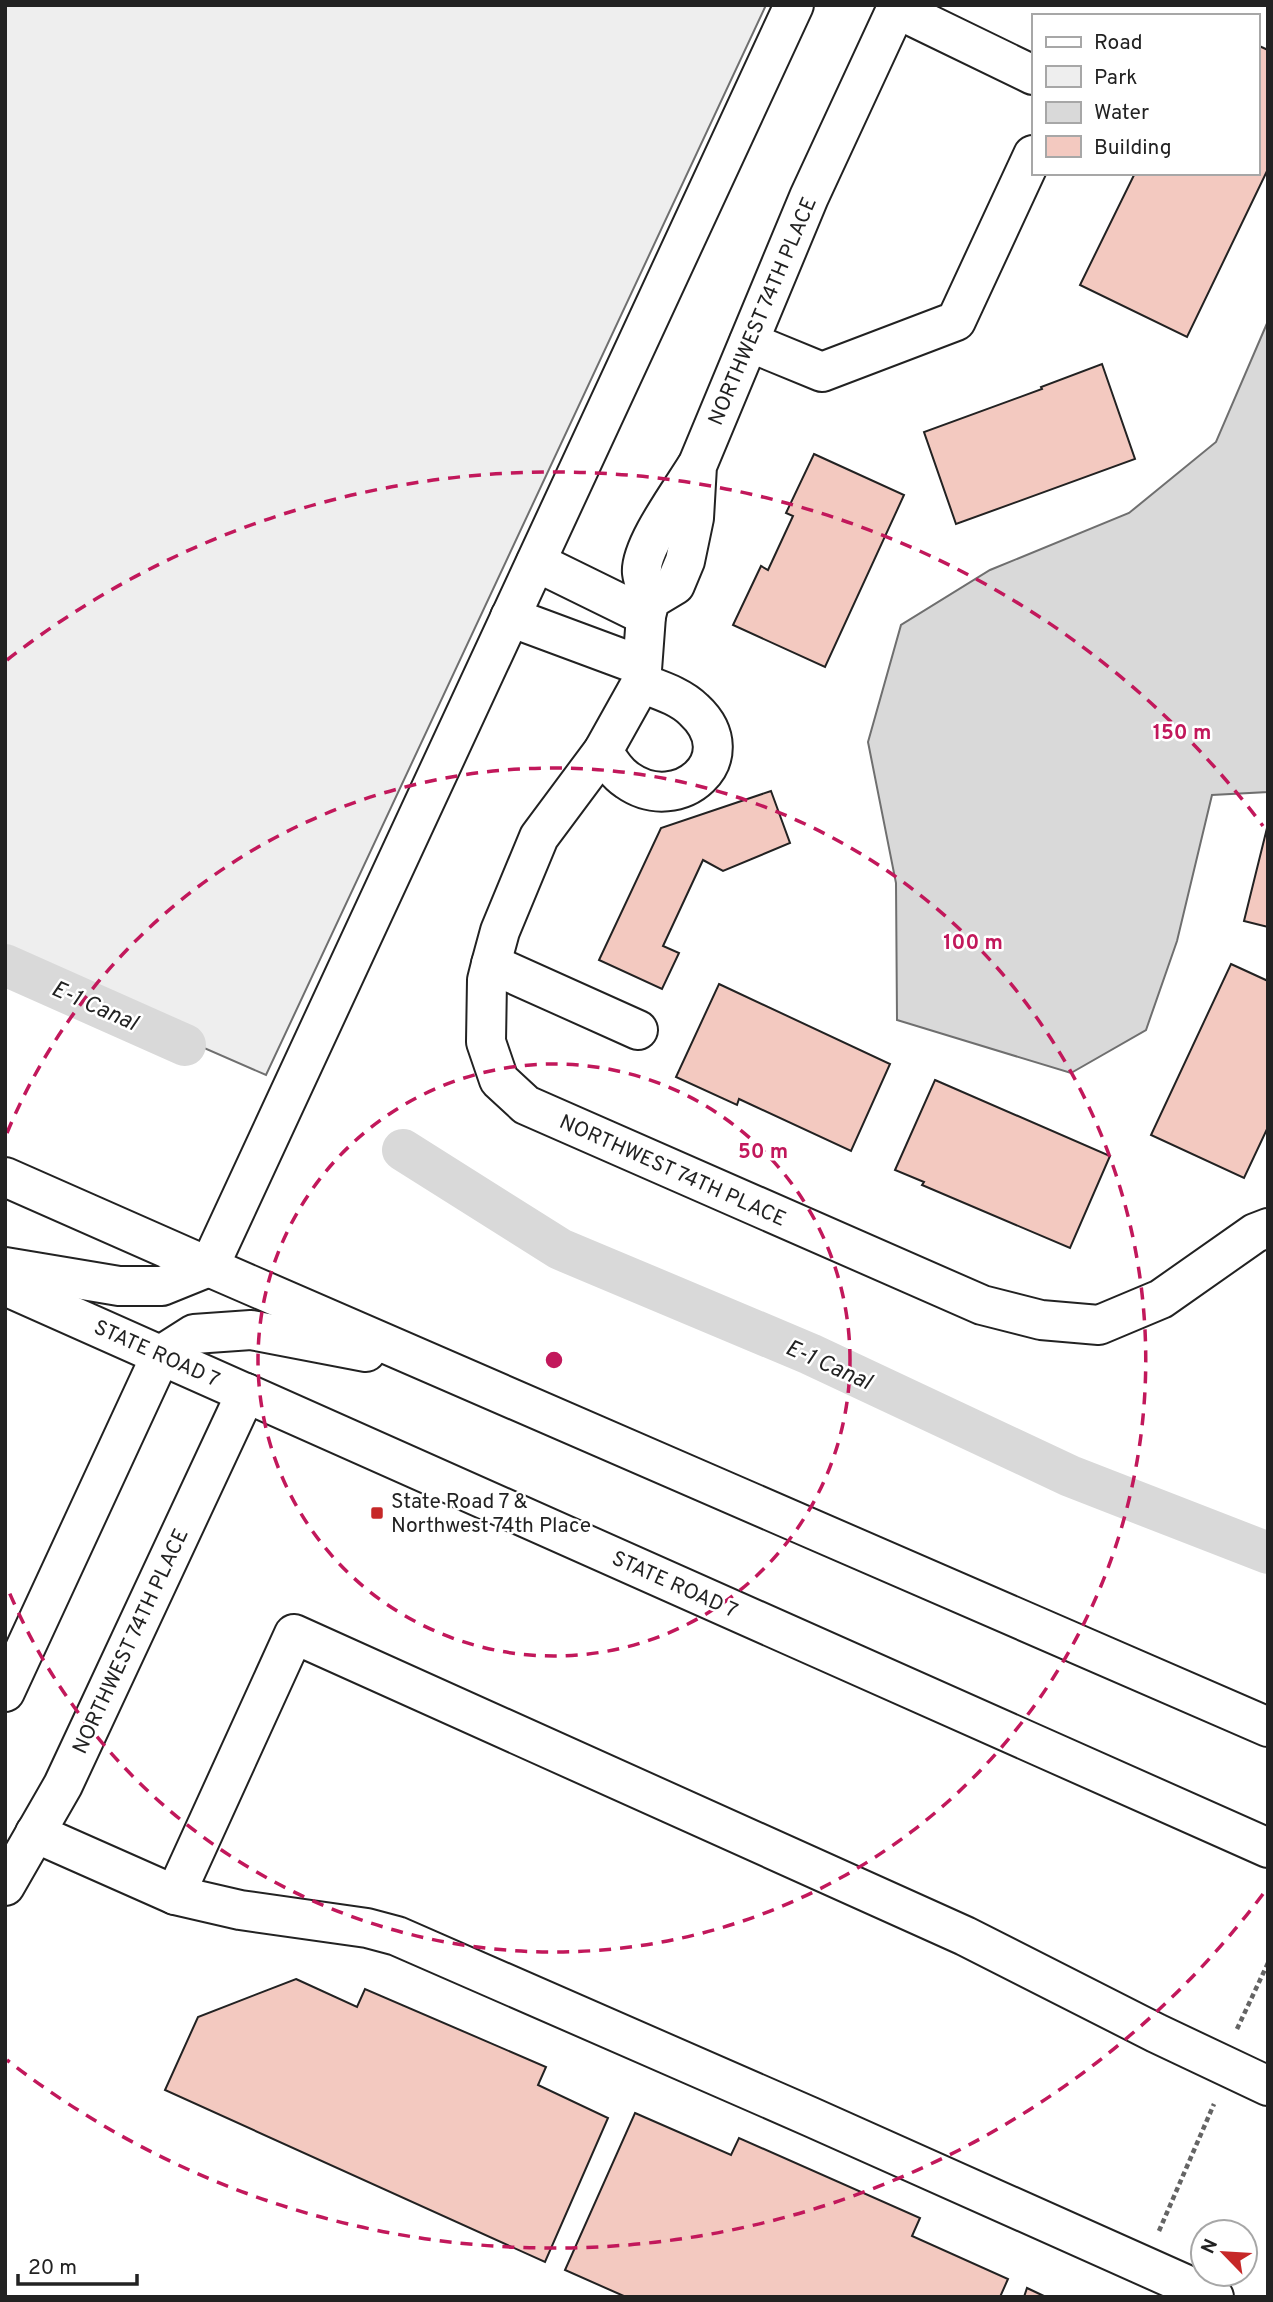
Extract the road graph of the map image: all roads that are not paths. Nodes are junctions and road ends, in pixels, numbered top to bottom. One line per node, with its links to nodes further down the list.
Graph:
1 (794, 5): 6 (street)
2 (898, 7): 3 (street); 5 (street, NORTHWEST 74TH PLACE)
3 (1032, 74)
4 (1032, 157): 5 (street)
5 (749, 342): 7 (street, NORTHWEST 74TH PLACE)
6 (536, 562): 7 (street); 8 (street)
7 (648, 608): 9 (street, NORTHWEST 74TH PLACE)
8 (510, 617): 9 (street); 16 (street)
9 (642, 675): 10 (street, NORTHWEST 74TH PLACE); 10 (street)
10 (603, 751): 11 (street, NORTHWEST 74TH PLACE)
11 (491, 964): 12 (street); 14 (street, NORTHWEST 74TH PLACE)
12 (638, 1030)
13 (5, 1177): 16 (street)
14 (1268, 1228)
15 (5, 1267): 16 (street)
16 (209, 1267): 19 (street)
17 (5, 1286): 18 (street, STATE ROAD 7)
18 (161, 1355): 19 (street); 20 (street, STATE ROAD 7); 21 (street)
19 (440, 1367): 22 (street)
20 (246, 1393): 23 (street, NORTHWEST 74TH PLACE); 24 (street, STATE ROAD 7)
21 (5, 1692)
22 (1268, 1727)
23 (35, 1833): 25 (street, NORTHWEST 74TH PLACE); 26 (street)
24 (1268, 1848)
25 (5, 1886)
26 (175, 1895): 27 (street); 28 (street)
27 (1268, 2086)
28 (1214, 2297)

